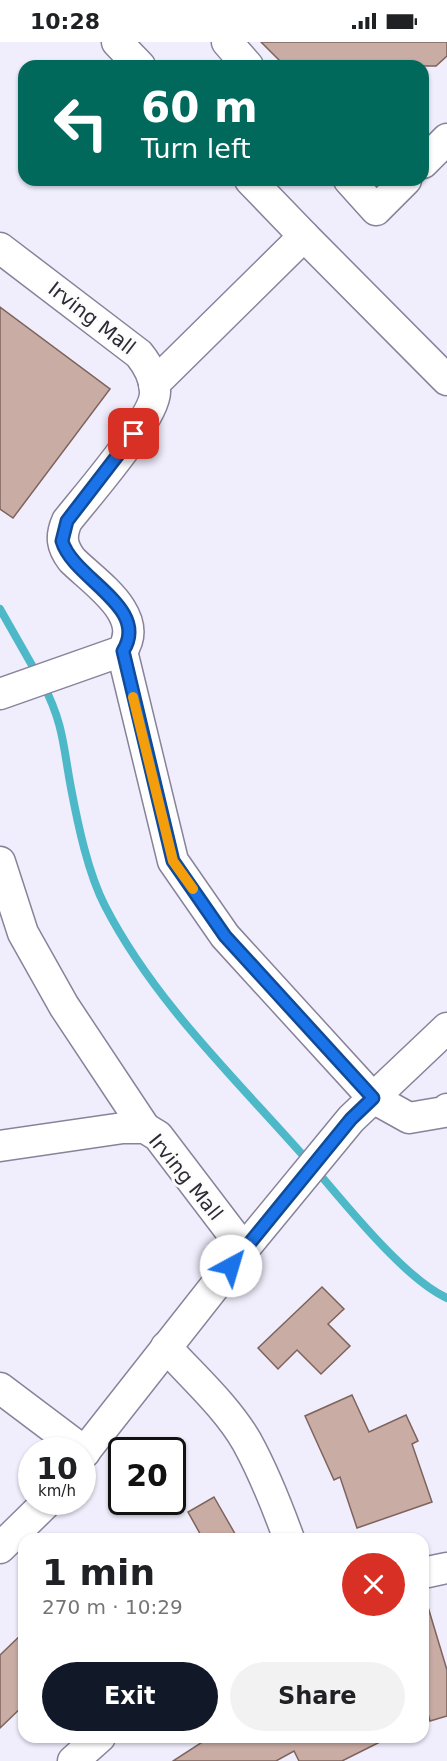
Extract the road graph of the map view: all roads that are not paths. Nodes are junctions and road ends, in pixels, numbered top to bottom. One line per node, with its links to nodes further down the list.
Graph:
1 (117, 42): 3 (street)
2 (227, 42): 4 (street)
3 (134, 60)
4 (243, 60)
5 (447, 139): 6 (street)
6 (429, 157)
7 (256, 186): 10 (street)
8 (354, 186): 9 (street)
9 (400, 186)
10 (304, 236): 12 (street); 13 (street)
11 (0, 248): 13 (street, Irving Mall)
12 (447, 380)
13 (154, 384): 14 (street)
14 (123, 651): 15 (street); 18 (street)
15 (8, 691)
16 (0, 862): 20 (street)
17 (447, 1028): 18 (street)
18 (373, 1098): 19 (street); 22 (street)
19 (447, 1109)
20 (145, 1128): 21 (street, Irving Mall); 22 (street, Irving Mall)
21 (0, 1146)
22 (244, 1250): 23 (street)
23 (166, 1347): 26 (street); 28 (street)
24 (0, 1388): 25 (street)
25 (63, 1437)
26 (96, 1437)
27 (34, 1515): 29 (street)
28 (287, 1533)
29 (0, 1548)
30 (447, 1568): 31 (street)
31 (429, 1572)
32 (93, 1743): 33 (street)
33 (73, 1761)

